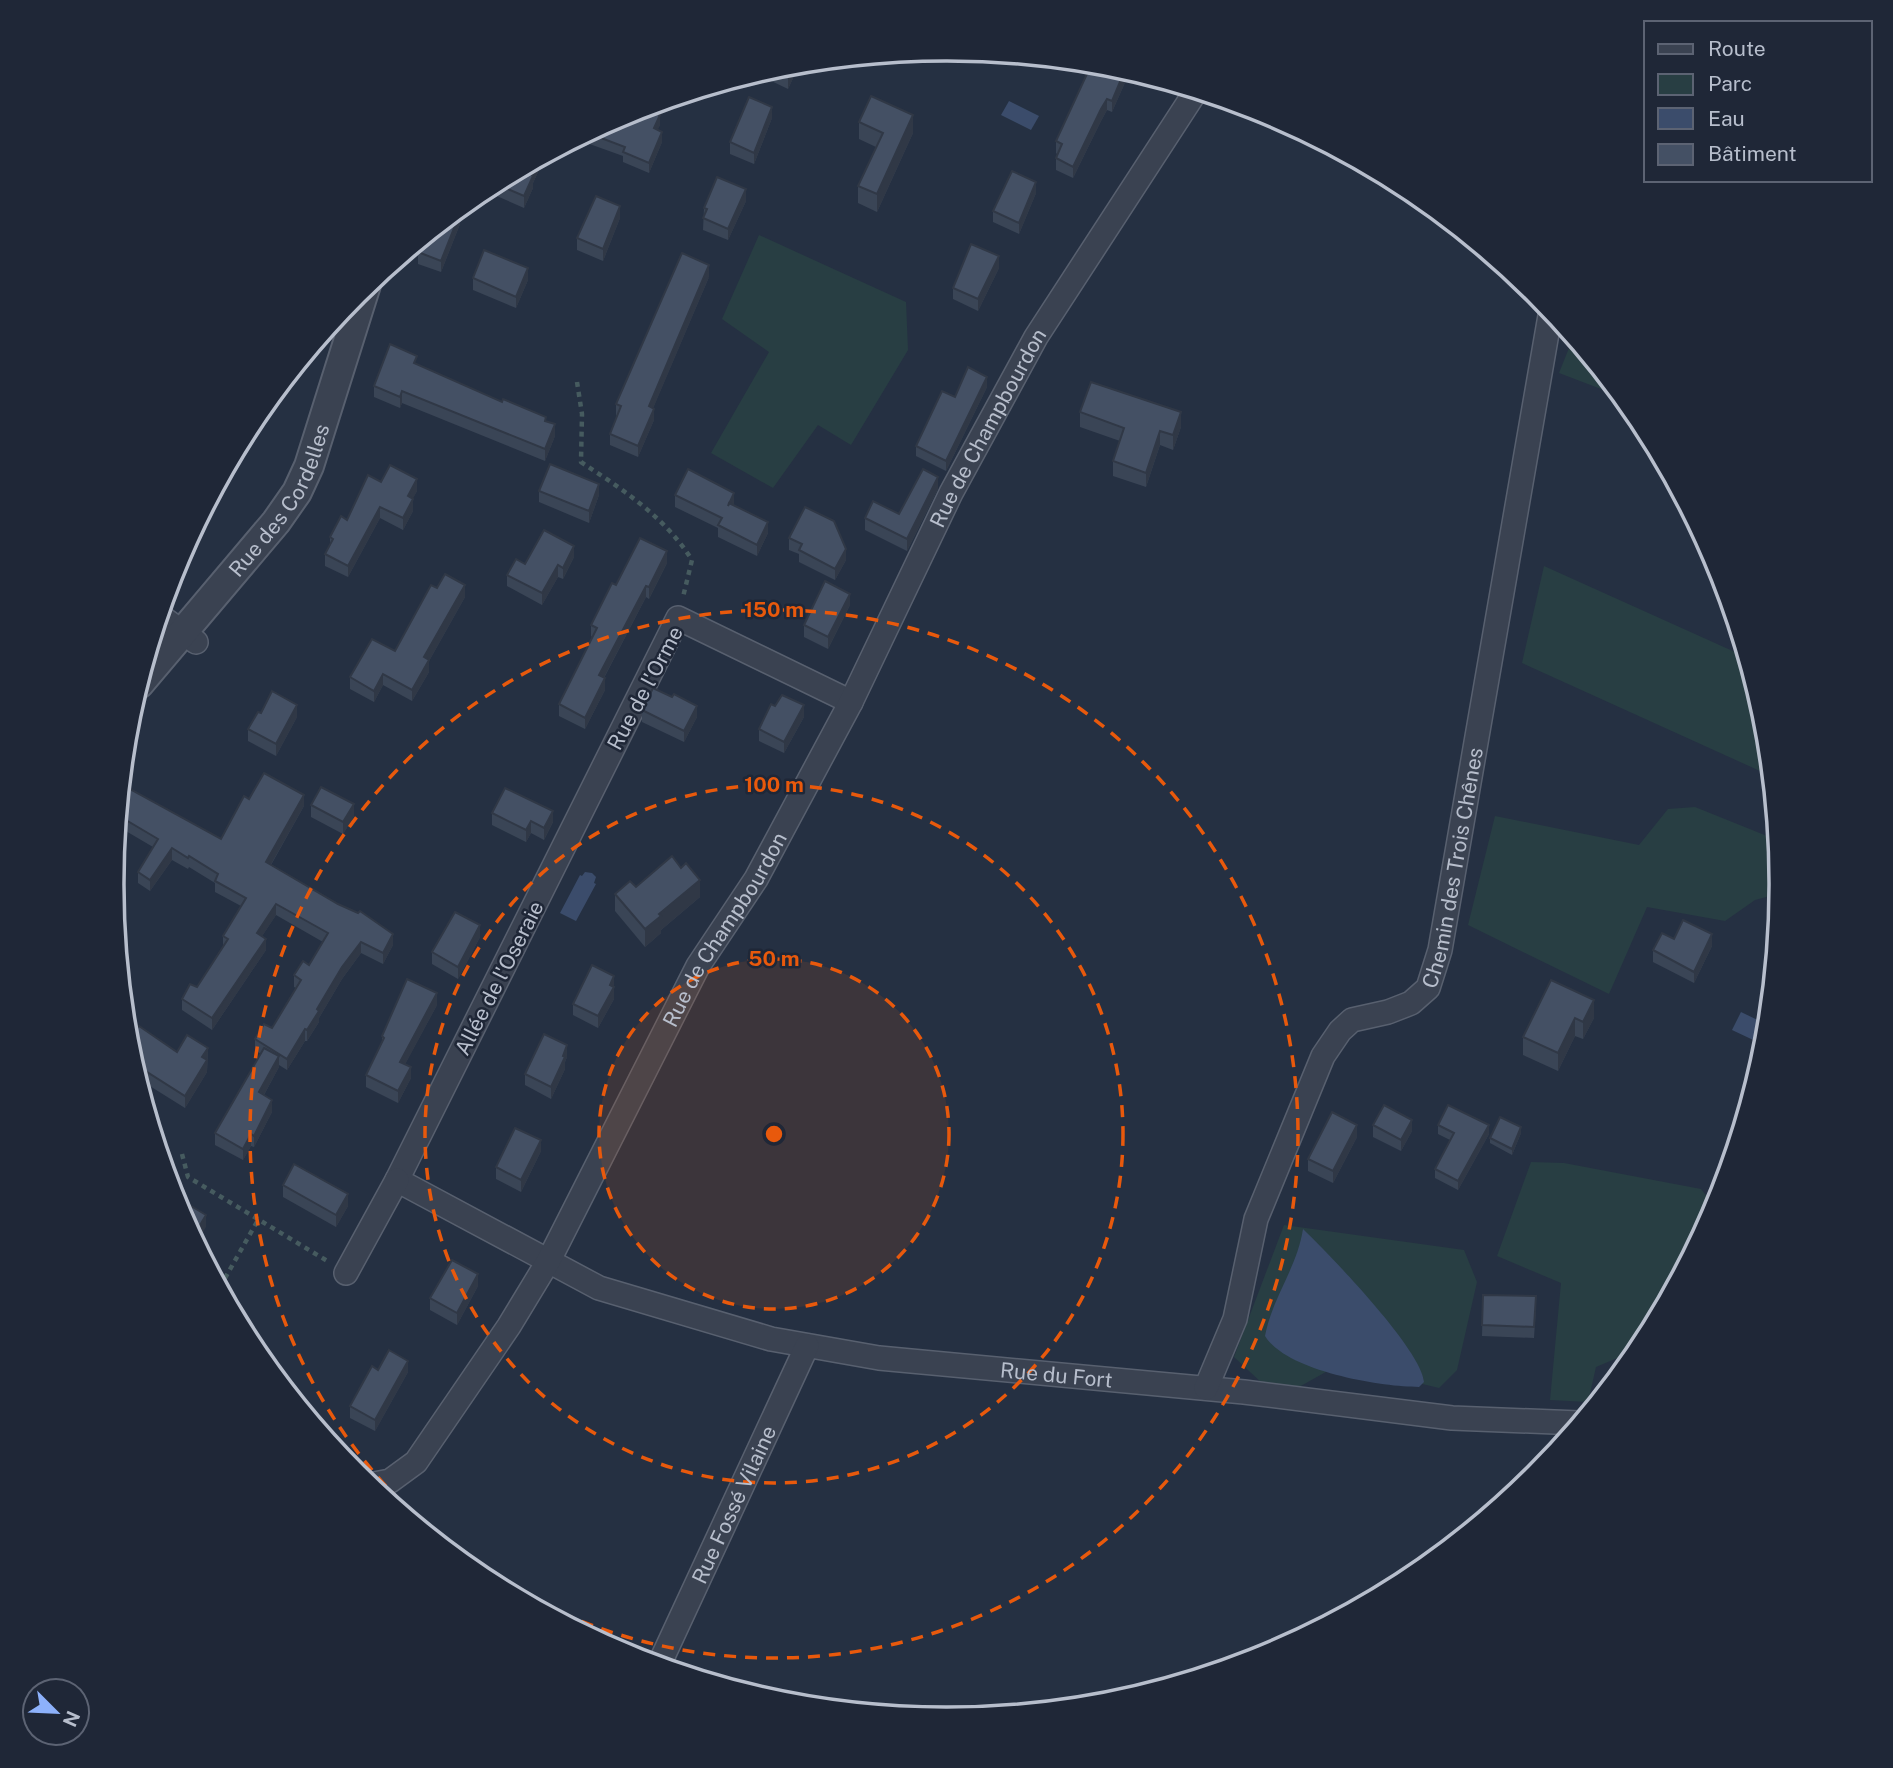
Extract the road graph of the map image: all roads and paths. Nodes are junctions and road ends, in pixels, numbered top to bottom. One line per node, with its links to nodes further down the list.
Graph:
1 (1191, 99): 9 (street, Rue de Champbourdon)
2 (358, 309): 7 (street, Rue des Cordelles)
3 (1549, 324): 18 (street, Chemin des Trois Chênes)
4 (577, 382): 5 (path)
5 (678, 618): 9 (street, Rue de l'Orme); 10 (street, Rue de l'Orme)
6 (167, 621): 7 (street)
7 (189, 637): 8 (street, Rue des Cordelles)
8 (152, 672)
9 (850, 702): 14 (street, Rue de Champbourdon)
10 (600, 775): 12 (street, Allée de l'Oseraie)
11 (182, 1154): 13 (path)
12 (397, 1180): 14 (street); 15 (street, Allée de l'Oseraie)
13 (258, 1220): 15 (path); 16 (path)
14 (549, 1261): 17 (street, Rue du Fort); 20 (street, Rue de Champbourdon)
15 (346, 1273)
16 (225, 1278)
17 (807, 1346): 18 (street, Rue du Fort); 21 (street, Rue Fossé Vilaine)
18 (1206, 1388): 19 (street, Rue du Fort)
19 (1568, 1423)
20 (382, 1482)
21 (663, 1656)

